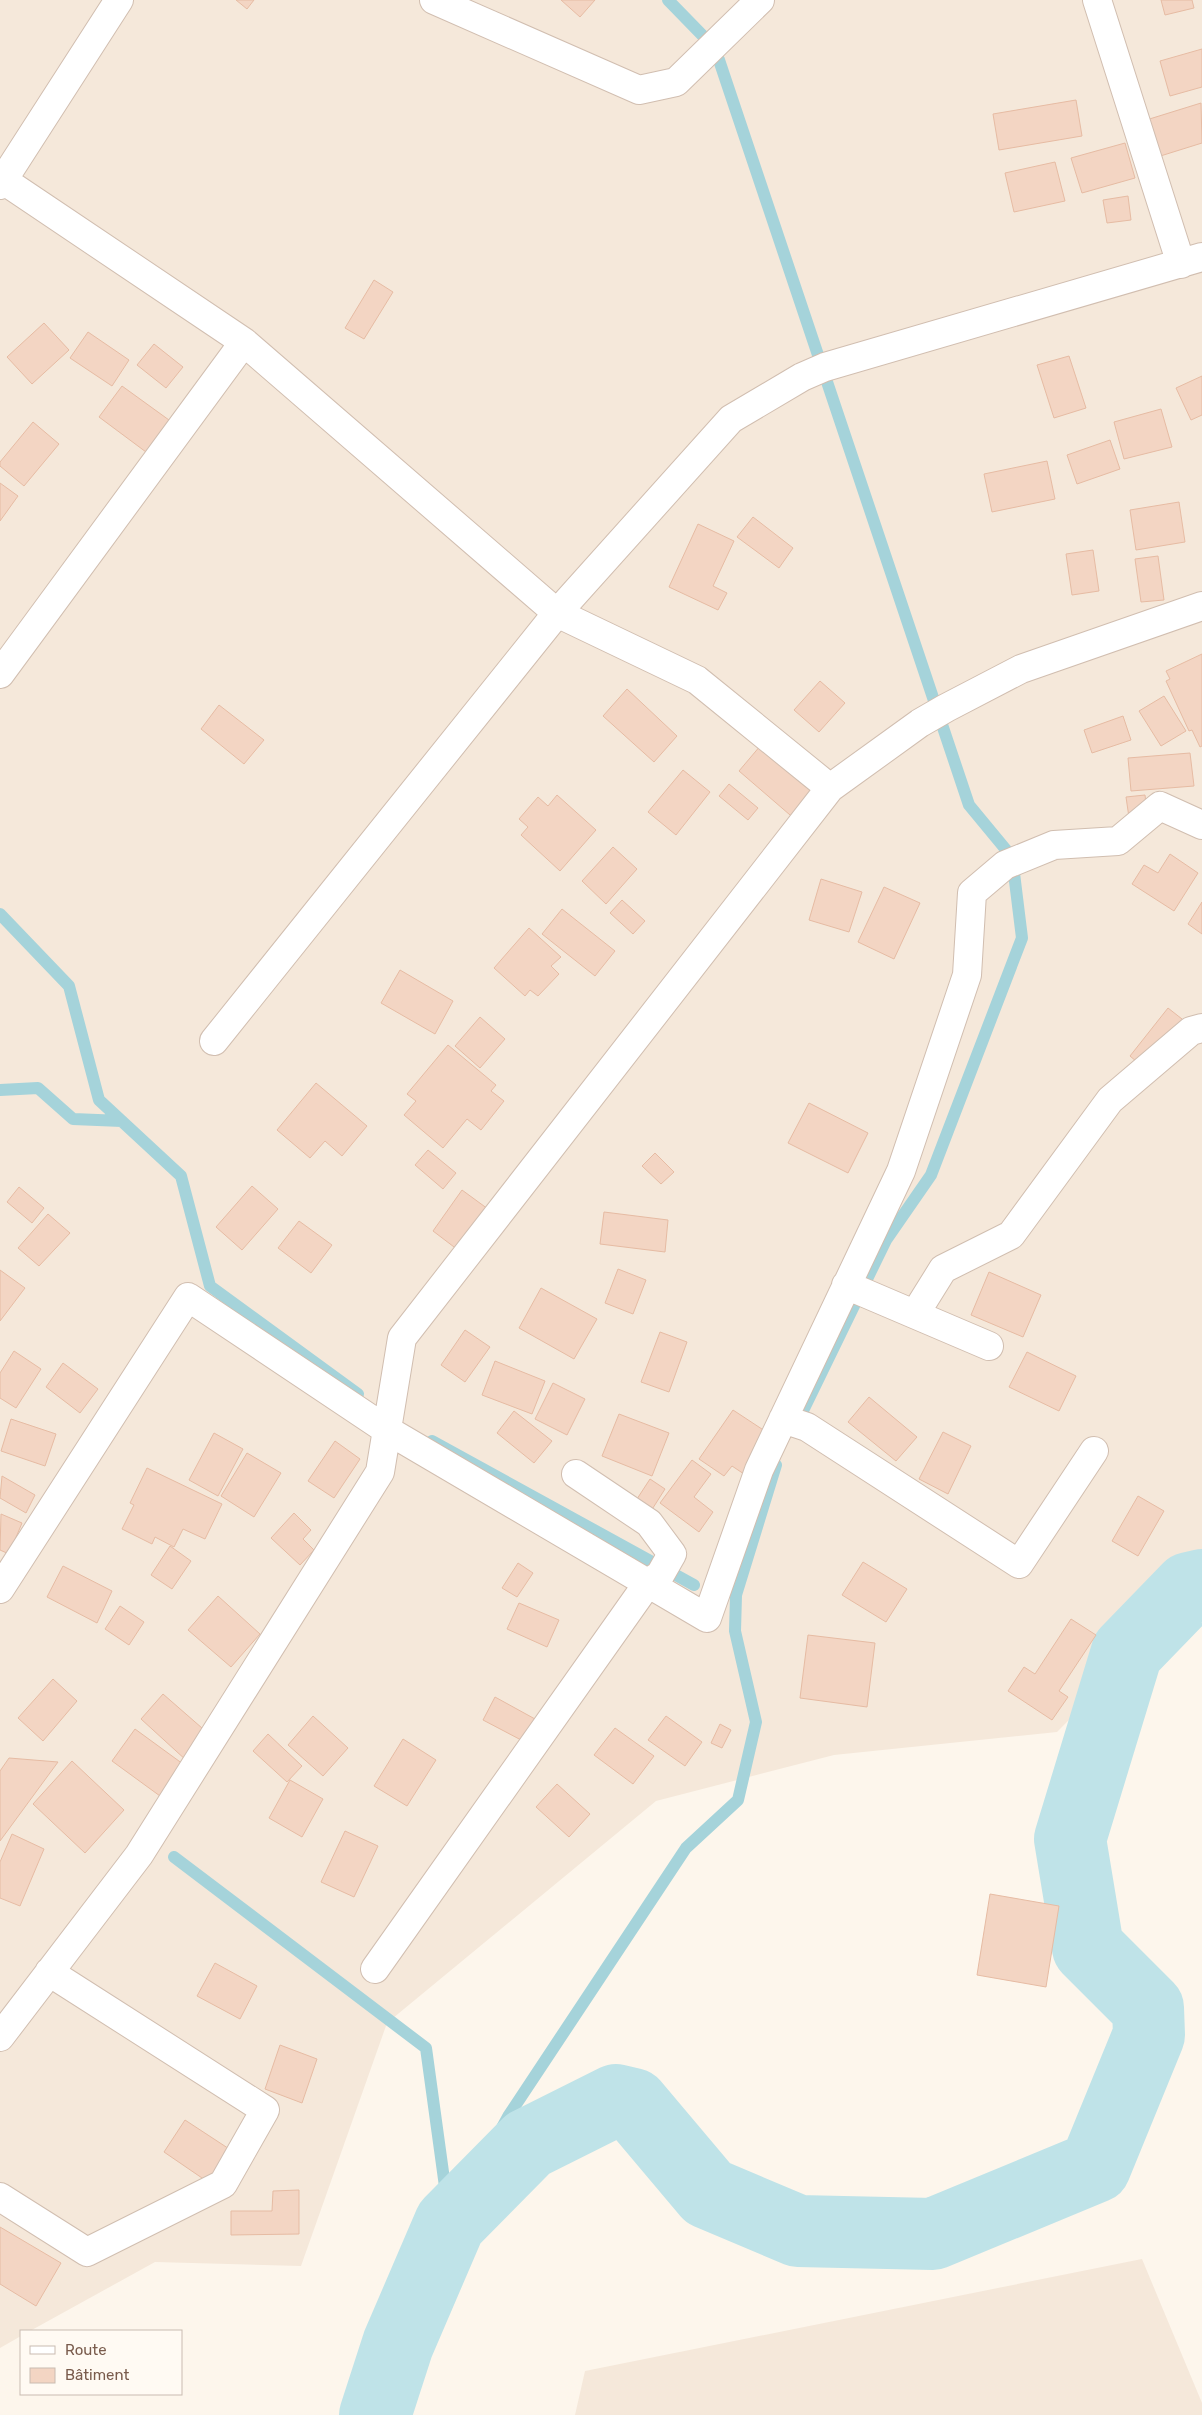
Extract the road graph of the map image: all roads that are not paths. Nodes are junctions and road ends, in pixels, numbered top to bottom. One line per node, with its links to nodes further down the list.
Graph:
1 (118, 0): 5 (street)
2 (434, 0): 3 (street)
3 (760, 0)
4 (1097, 0): 6 (street)
5 (1, 181): 7 (street)
6 (1191, 261): 9 (street)
7 (244, 342): 9 (street); 10 (street)
8 (1202, 606): 11 (street)
9 (557, 613): 11 (street); 14 (street)
10 (0, 674)
11 (830, 788): 19 (street)
12 (1202, 825): 15 (street)
13 (1202, 1028): 16 (street)
14 (214, 1041)
15 (857, 1290): 16 (street); 18 (street)
16 (915, 1314): 17 (street)
17 (989, 1346)
18 (793, 1423): 20 (street); 22 (street)
19 (388, 1430): 22 (street); 23 (street); 25 (street)
20 (1094, 1450)
21 (576, 1474): 22 (street)
22 (660, 1571): 24 (street)
23 (0, 1589)
24 (375, 1969)
25 (49, 1972): 26 (street); 27 (street)
26 (0, 2037)
27 (0, 2198)

